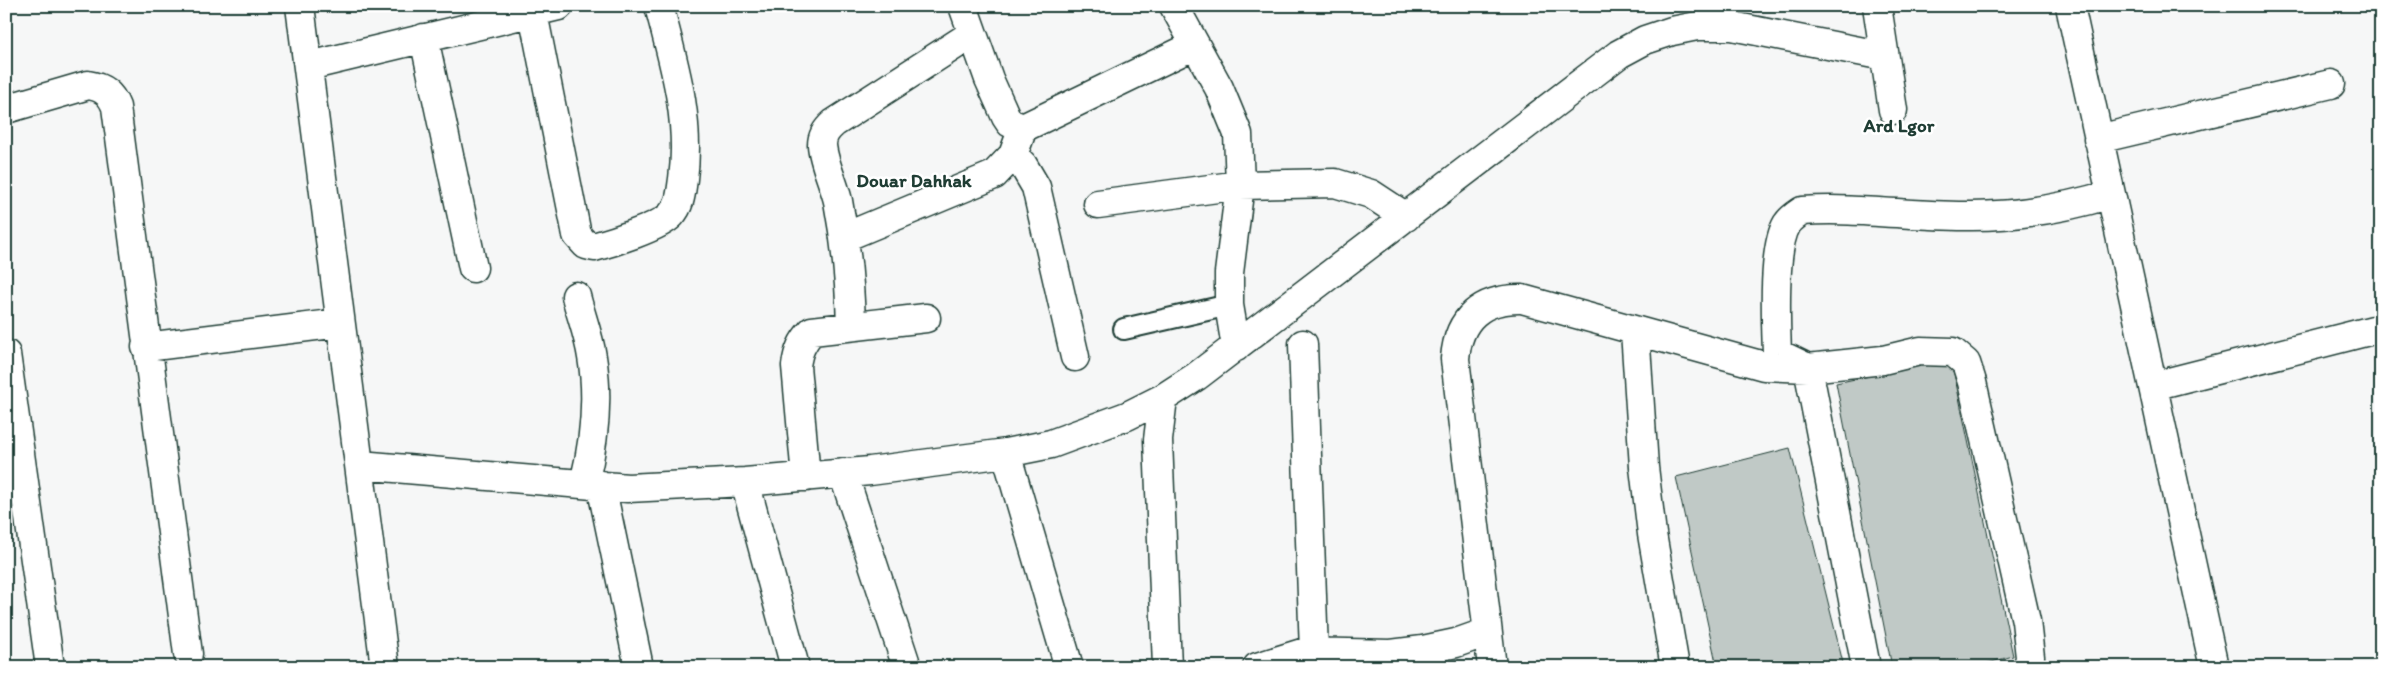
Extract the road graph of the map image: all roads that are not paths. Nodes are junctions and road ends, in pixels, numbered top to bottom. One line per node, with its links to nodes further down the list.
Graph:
1 (300, 6): 13 (street)
2 (660, 6): 7 (street)
3 (964, 6): 9 (street)
4 (1174, 6): 11 (street)
5 (1877, 6): 12 (street)
6 (2070, 6): 18 (street)
7 (546, 10): 10 (street)
8 (1730, 16): 12 (street); 23 (street)
9 (972, 34): 17 (street); 24 (street)
10 (424, 38): 13 (street); 25 (street)
11 (1195, 45): 17 (street); 20 (street)
12 (1884, 56): 16 (street)
13 (309, 66): 29 (street)
14 (2331, 84): 18 (street)
15 (6, 109): 35 (street)
16 (1893, 110)
17 (1024, 128): 19 (street)
18 (2098, 139): 21 (street)
19 (1013, 155): 24 (street); 38 (street)
20 (1240, 185): 22 (street); 23 (street); 27 (street)
21 (2111, 194): 39 (street); 40 (street)
22 (1098, 204)
23 (1406, 217): 36 (street)
24 (845, 237): 30 (street)
25 (473, 268)
26 (576, 296): 47 (street)
27 (1230, 305): 31 (lane); 36 (street)
28 (926, 318): 30 (street)
29 (340, 323): 35 (street); 43 (street)
30 (851, 326): 45 (street)
31 (1124, 328)
32 (2381, 328): 40 (street)
33 (1635, 330): 39 (street); 48 (street); 60 (street)
34 (1303, 344): 49 (street)
35 (146, 347): 50 (street)
36 (1236, 347): 41 (street)
37 (6, 354): 51 (street)
38 (1075, 357)
39 (1808, 368): 61 (street); 62 (street)
40 (2153, 386): 63 (street)
41 (1163, 398): 42 (street); 57 (street)
42 (1006, 453): 44 (street); 56 (street)
43 (360, 465): 47 (street); 52 (street)
44 (843, 474): 45 (street); 55 (street)
45 (806, 477): 46 (street)
46 (745, 482): 47 (street); 54 (street)
47 (593, 485): 53 (street)
48 (1487, 632): 49 (street); 59 (street)
49 (1314, 652): 58 (street)
50 (188, 654)
51 (50, 667)
52 (384, 667)
53 (639, 667)
54 (795, 667)
55 (907, 667)
56 (1069, 667)
57 (1166, 667)
58 (1257, 667)
59 (1492, 667)
60 (1675, 667)
61 (1866, 667)
62 (2028, 667)
63 (2214, 667)

